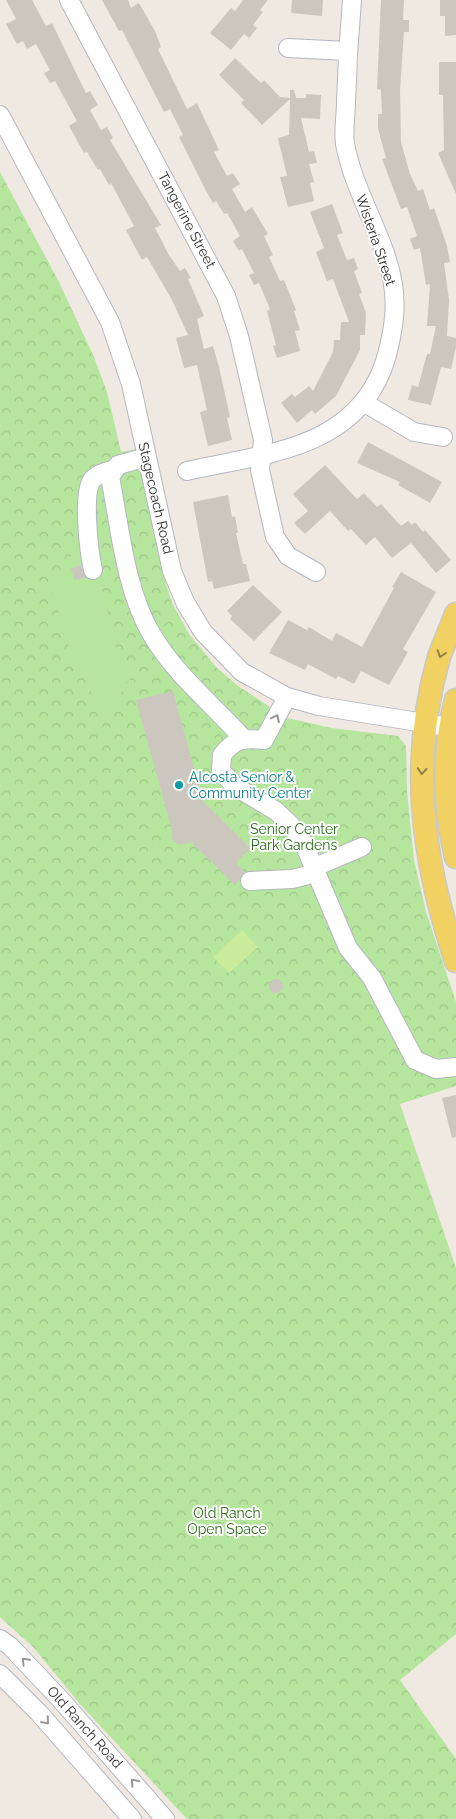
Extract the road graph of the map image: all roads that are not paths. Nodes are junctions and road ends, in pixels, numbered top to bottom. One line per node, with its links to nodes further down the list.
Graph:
1 (69, 0): 8 (street, Tangerine Street)
2 (352, 0): 4 (street, Wisteria Street)
3 (288, 48): 4 (street)
4 (348, 51): 6 (street, Wisteria Street)
5 (0, 115): 9 (street, Stagecoach Road)
6 (363, 402): 7 (street); 8 (street, Wisteria Street)
7 (443, 437)
8 (261, 454): 11 (street, Wisteria Street); 13 (street, Tangerine Street)
9 (147, 457): 10 (street); 15 (street, Stagecoach Road)
10 (112, 470): 12 (street); 19 (street)
11 (187, 471)
12 (93, 570)
13 (316, 572)
14 (456, 614): 17 (main road, one-way to 17)
15 (287, 697): 17 (street, Stagecoach Road); 19 (street, one-way to 15)
16 (456, 700): 18 (main road)
17 (425, 722): 18 (street, Stagecoach Road); 24 (main road, one-way to 24)
18 (449, 727): 21 (main road)
19 (243, 738): 22 (street)
20 (362, 847): 22 (street)
21 (456, 857)
22 (316, 870): 23 (street); 25 (street)
23 (250, 881)
24 (456, 961)
25 (456, 1067)
26 (0, 1639): 29 (street, Old Ranch Road, one-way to 26)
27 (0, 1674): 28 (street, Old Ranch Road, one-way to 28)
28 (132, 1819)
29 (165, 1819)

